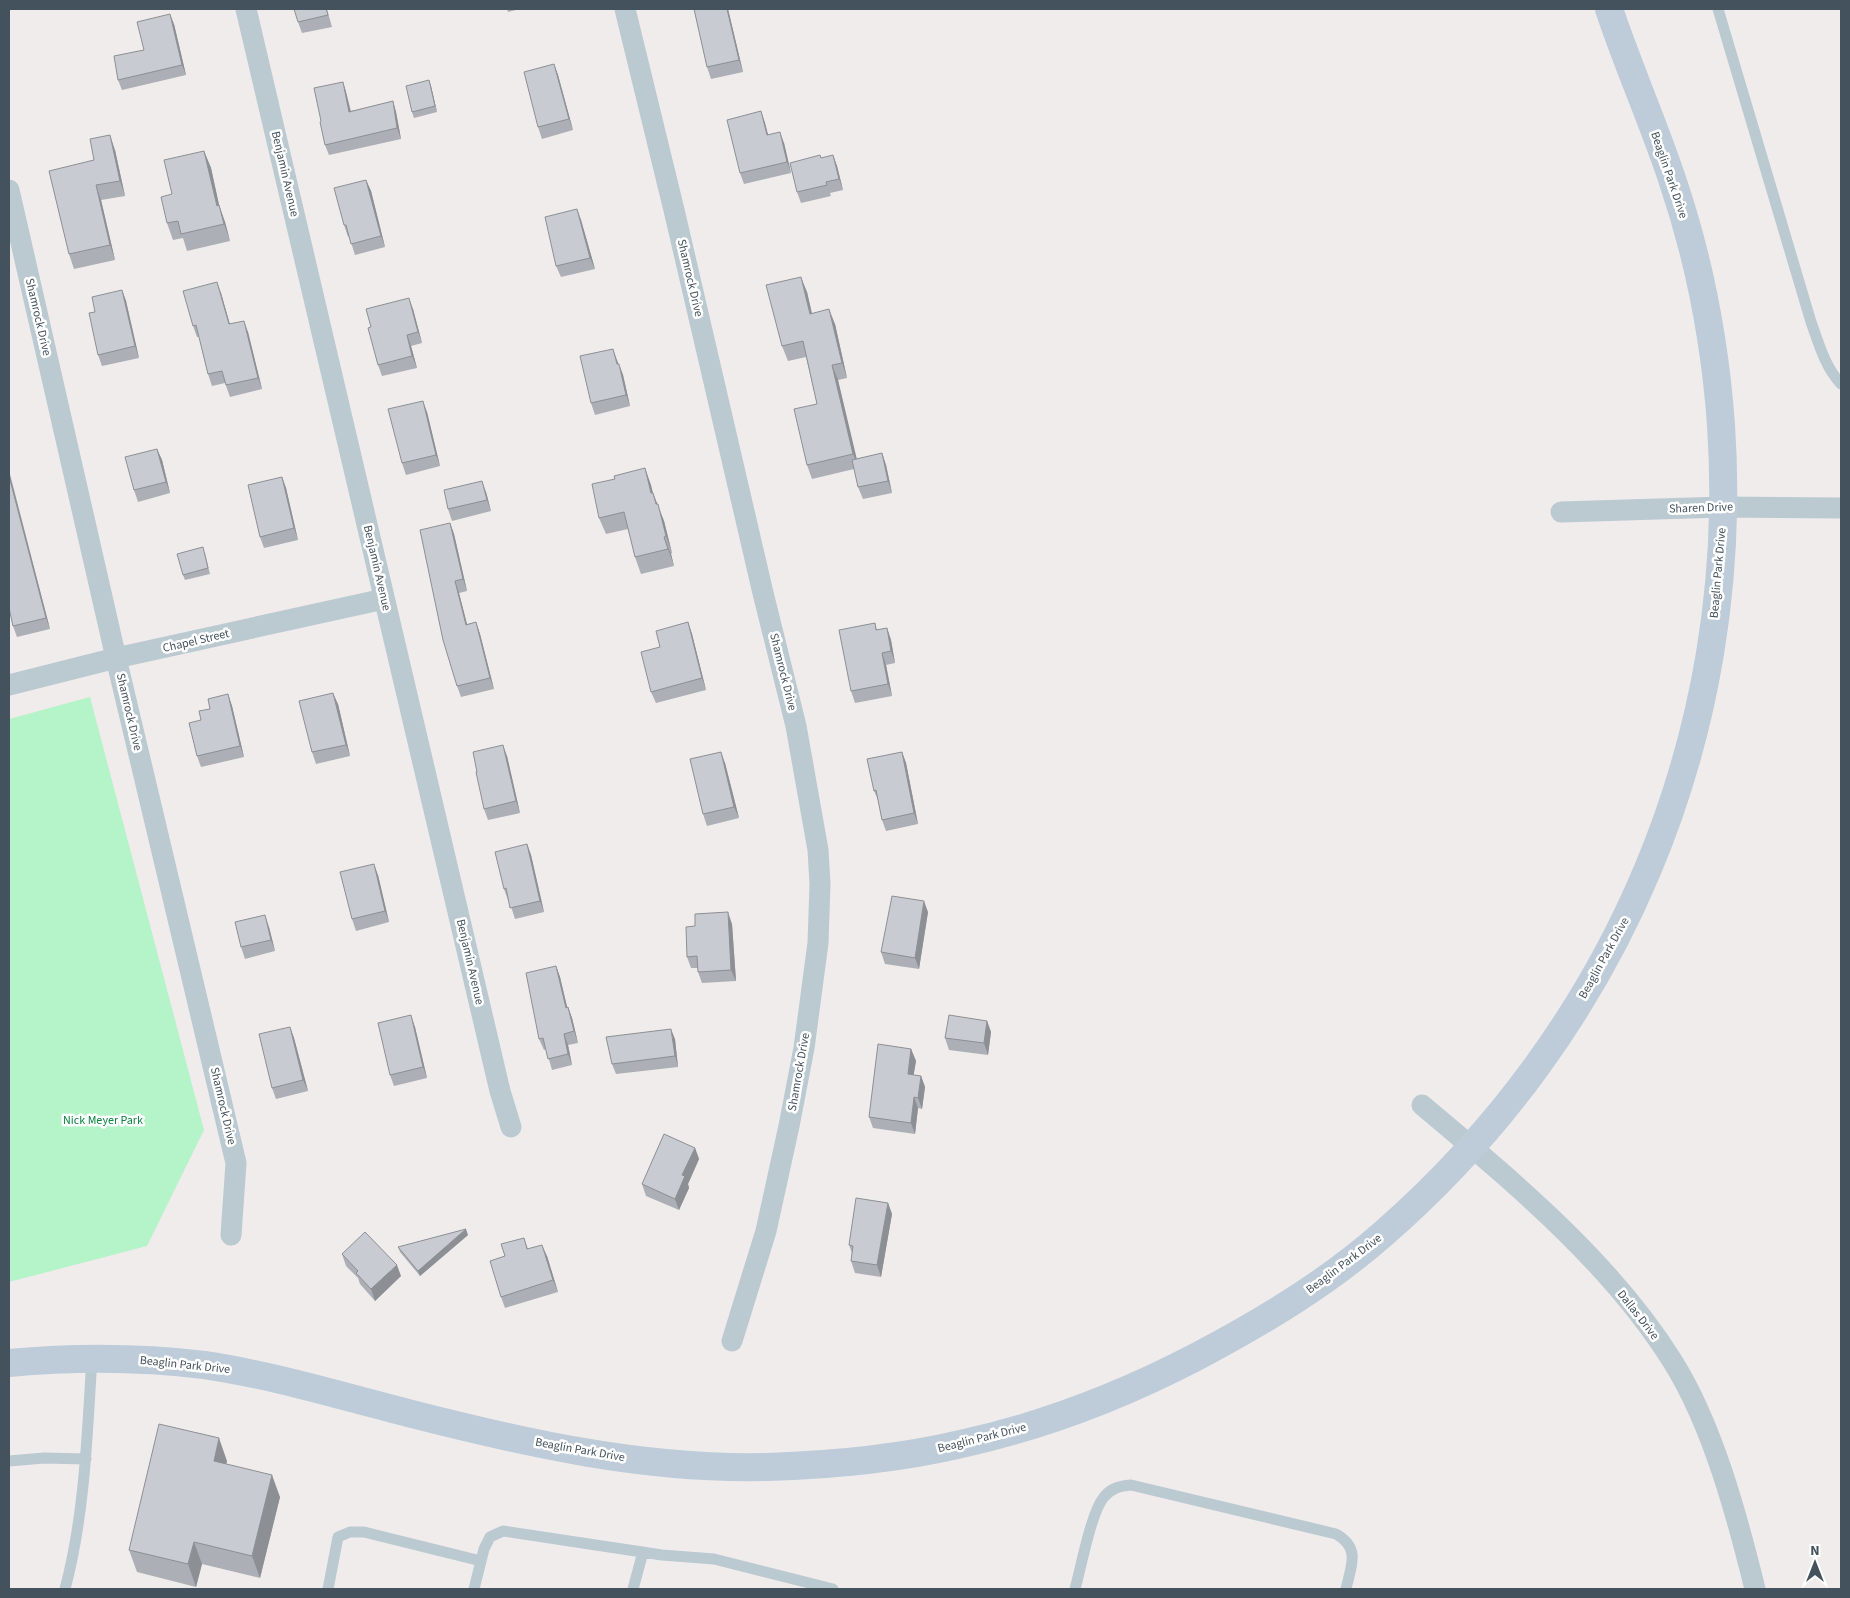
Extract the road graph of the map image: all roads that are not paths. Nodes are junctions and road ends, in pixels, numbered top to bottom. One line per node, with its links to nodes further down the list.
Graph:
1 (246, 9): 10 (street, Benjamin Avenue)
2 (625, 9): 17 (street, Shamrock Drive)
3 (1609, 9): 7 (main road, Beaglin Park Drive)
4 (1718, 9): 6 (lane)
5 (9, 190): 11 (street, Shamrock Drive)
6 (1841, 384)
7 (1723, 507): 8 (street, Sharen Drive); 9 (street, Sharen Drive); 15 (main road, Beaglin Park Drive)
8 (1841, 508)
9 (1561, 512)
10 (384, 599): 11 (street, Chapel Street); 14 (street, Benjamin Avenue)
11 (116, 658): 12 (street, Chapel Street); 16 (street, Shamrock Drive)
12 (9, 685)
13 (1422, 1105): 15 (street, Dallas Drive)
14 (511, 1127)
15 (1471, 1146): 18 (main road, Beaglin Park Drive); 31 (street, Dallas Drive)
16 (231, 1234)
17 (732, 1341)
18 (92, 1358): 19 (main road, Beaglin Park Drive); 20 (lane)
19 (9, 1363)
20 (86, 1458): 21 (lane); 24 (lane)
21 (9, 1462)
22 (643, 1552): 23 (lane); 27 (lane); 28 (lane)
23 (481, 1561): 25 (lane); 26 (lane)
24 (65, 1589)
25 (328, 1589)
26 (474, 1589)
27 (633, 1589)
28 (833, 1589)
29 (1075, 1589): 30 (lane)
30 (1346, 1589)
31 (1755, 1589)

